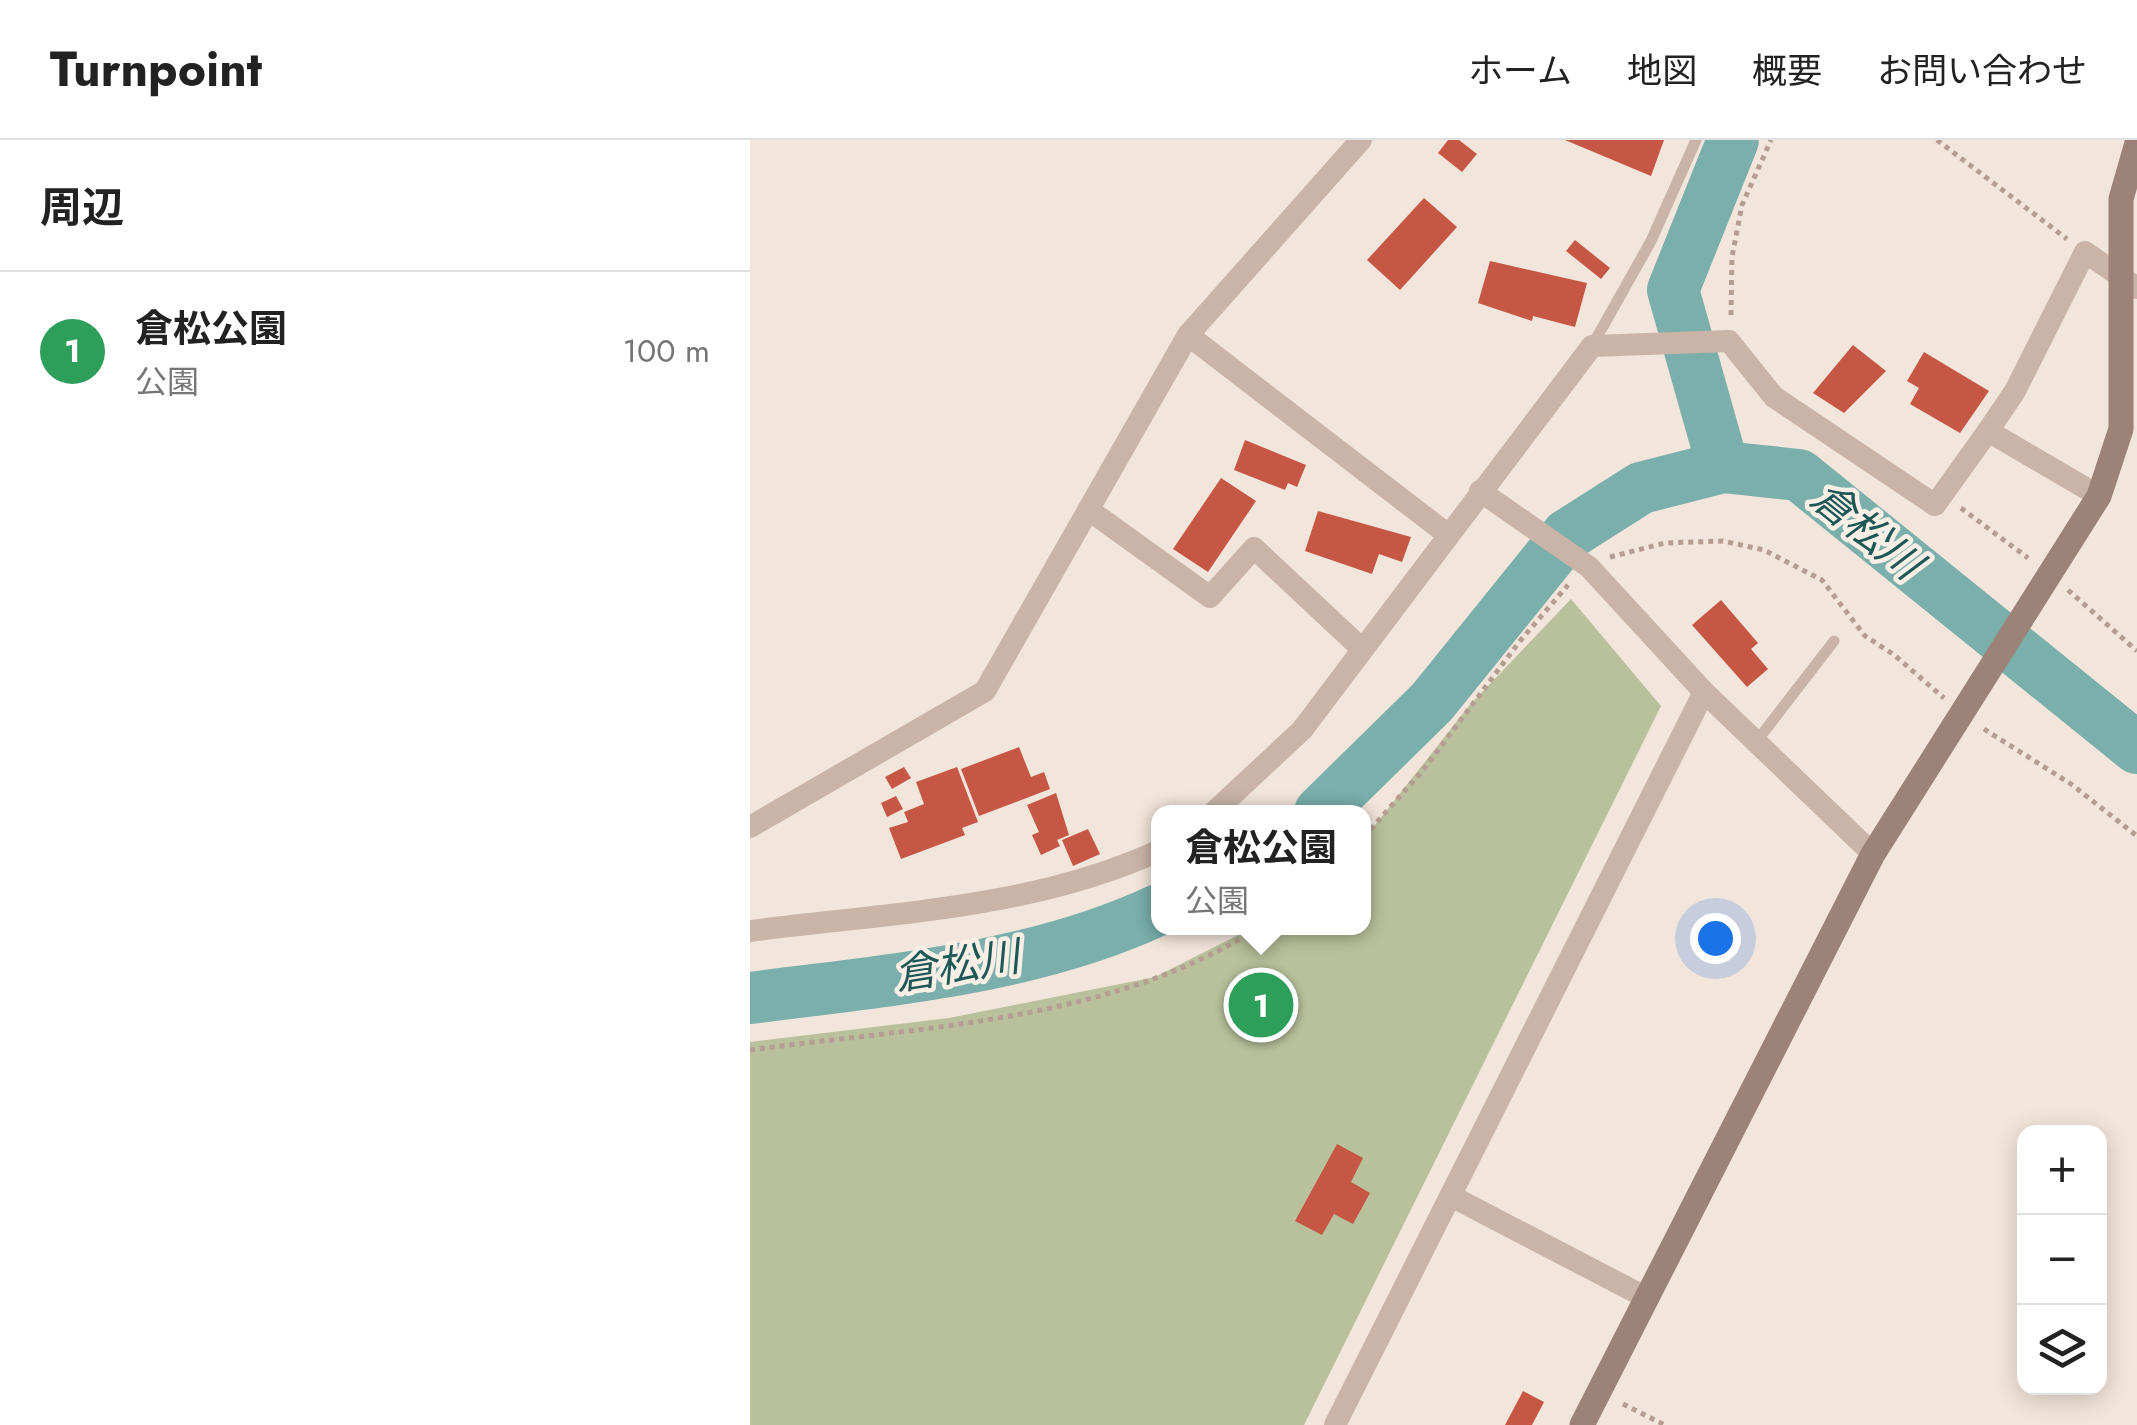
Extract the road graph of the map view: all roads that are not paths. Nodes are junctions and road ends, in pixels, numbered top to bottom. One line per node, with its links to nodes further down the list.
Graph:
1 (1360, 140): 5 (street)
2 (1696, 140): 6 (lane)
3 (2137, 143): 4 (street)
4 (2130, 282): 7 (street); 9 (street)
5 (1188, 335): 10 (street); 11 (street)
6 (1592, 346): 7 (street); 8 (street)
7 (1988, 431): 9 (street)
8 (1480, 491): 11 (street); 14 (street)
9 (2099, 496): 19 (street)
10 (1089, 510): 13 (street); 17 (street)
11 (1447, 534): 13 (street)
12 (1834, 641): 15 (lane)
13 (1362, 649): 16 (street)
14 (1704, 692): 15 (street); 21 (street)
15 (1756, 742): 19 (street)
16 (1222, 805)
17 (750, 827)
18 (1151, 854): 20 (street)
19 (1873, 854): 22 (street)
20 (750, 931)
21 (1450, 1196): 22 (street); 23 (street)
22 (1645, 1297): 24 (street)
23 (1335, 1425)
24 (1582, 1425)

